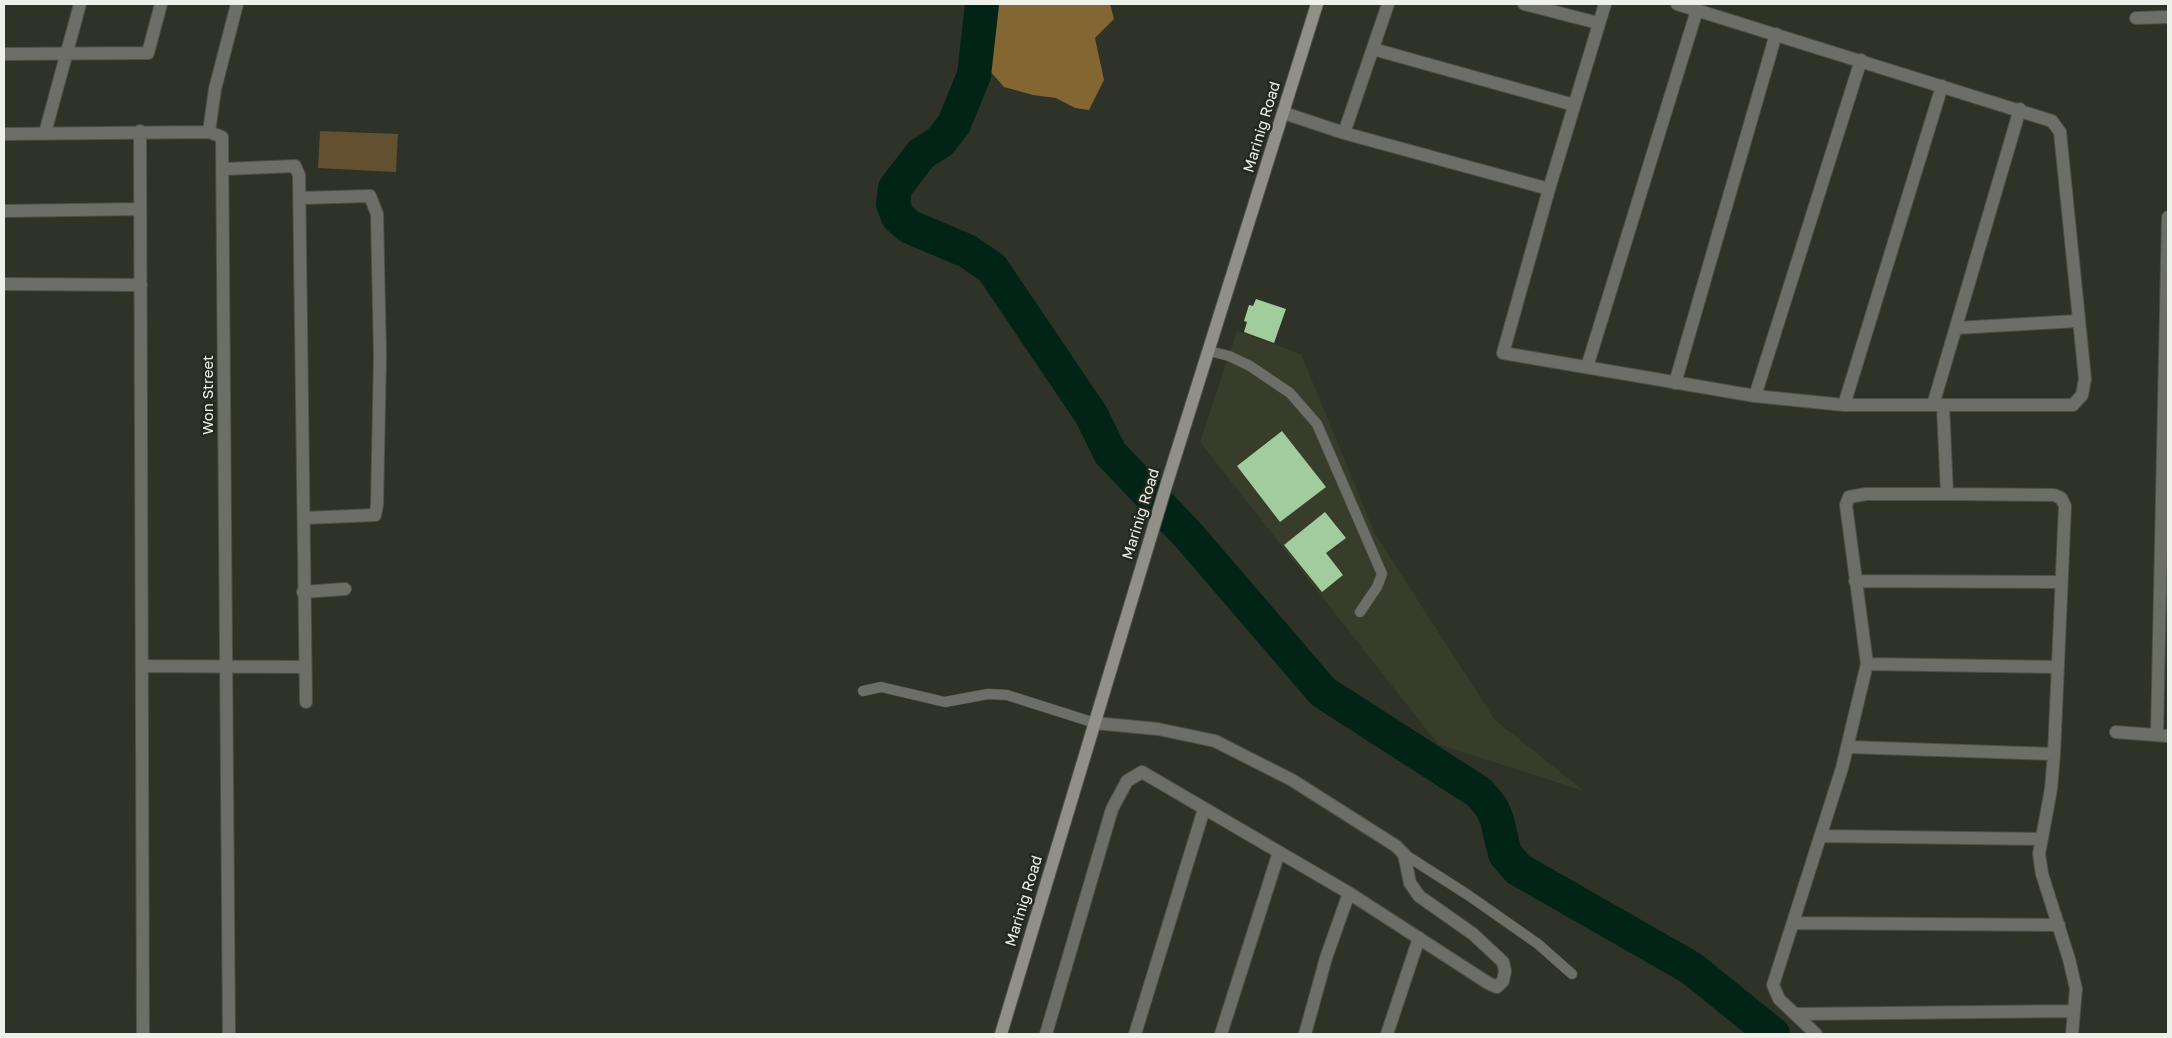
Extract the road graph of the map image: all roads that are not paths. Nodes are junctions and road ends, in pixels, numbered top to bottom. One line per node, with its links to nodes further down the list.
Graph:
1 (80, 4): 16 (street)
2 (161, 4): 16 (street)
3 (237, 4): 23 (street)
4 (1317, 4): 21 (street, Marinig Road)
5 (1388, 4): 14 (street)
6 (1524, 4): 12 (street)
7 (1605, 4): 12 (street)
8 (1677, 4): 9 (street)
9 (1697, 10): 13 (street); 38 (street)
10 (2168, 17): 11 (street)
11 (2136, 18)
12 (1598, 23): 19 (street)
13 (1776, 34): 17 (street); 39 (street)
14 (1373, 49): 19 (street); 25 (street)
15 (4, 54): 16 (street)
16 (66, 55): 24 (street)
17 (1861, 60): 18 (street); 40 (street)
18 (1942, 86): 20 (street); 41 (street)
19 (1574, 105): 28 (street)
20 (2020, 109): 35 (street); 36 (street)
21 (1284, 113): 25 (street); 37 (street, Marinig Road)
22 (140, 132): 23 (street); 24 (street); 30 (street)
23 (209, 132): 27 (street, Won Street)
24 (45, 133): 26 (street)
25 (1344, 133): 28 (street)
26 (4, 134)
27 (224, 169): 29 (street); 54 (street, Won Street)
28 (1549, 189): 38 (street)
29 (301, 198): 45 (street); 45 (street)
30 (140, 209): 31 (street); 34 (street)
31 (4, 211)
32 (2168, 217): 43 (street)
33 (4, 284): 34 (street)
34 (141, 285): 52 (street)
35 (2077, 321): 36 (street); 42 (street)
36 (1956, 328): 42 (street)
37 (1209, 351): 50 (lane); 58 (street, Marinig Road)
38 (1587, 367): 39 (street)
39 (1675, 383): 40 (street)
40 (1755, 396): 41 (street)
41 (1844, 405): 42 (street)
42 (1938, 406): 44 (street)
43 (2166, 449): 60 (street)
44 (1947, 494): 46 (street); 47 (street)
45 (304, 518): 49 (street)
46 (1855, 581): 47 (street); 51 (street)
47 (2062, 582): 55 (street)
48 (345, 588): 49 (street)
49 (303, 592): 53 (street)
50 (1360, 612)
51 (1867, 664): 55 (street); 61 (street)
52 (142, 666): 54 (street); 75 (street)
53 (304, 666): 54 (street); 57 (street)
54 (226, 667): 76 (street, Won Street)
55 (2056, 667): 62 (street)
56 (863, 691): 58 (lane)
57 (306, 702)
58 (1095, 722): 67 (street); 77 (street, Marinig Road)
59 (2116, 732): 60 (street)
60 (2163, 735)
61 (1848, 747): 62 (street); 64 (street)
62 (2054, 754): 65 (street)
63 (1204, 809): 66 (street); 78 (street); 79 (street)
64 (1821, 836): 65 (street); 69 (street)
65 (2041, 838): 70 (street)
66 (1279, 852): 68 (street); 80 (street)
67 (1404, 854): 71 (street); 72 (lane)
68 (1349, 894): 71 (street); 81 (street)
69 (1794, 923): 70 (street); 74 (street)
70 (2059, 925): 73 (street)
71 (1419, 938): 82 (street)
72 (1572, 974)
73 (2074, 1011): 74 (street); 84 (street)
74 (1795, 1014): 83 (street)
75 (144, 1034)
76 (229, 1034)
77 (1001, 1034)
78 (1046, 1034)
79 (1134, 1034)
80 (1221, 1034)
81 (1305, 1034)
82 (1387, 1034)
83 (1816, 1034)
84 (2072, 1034)

